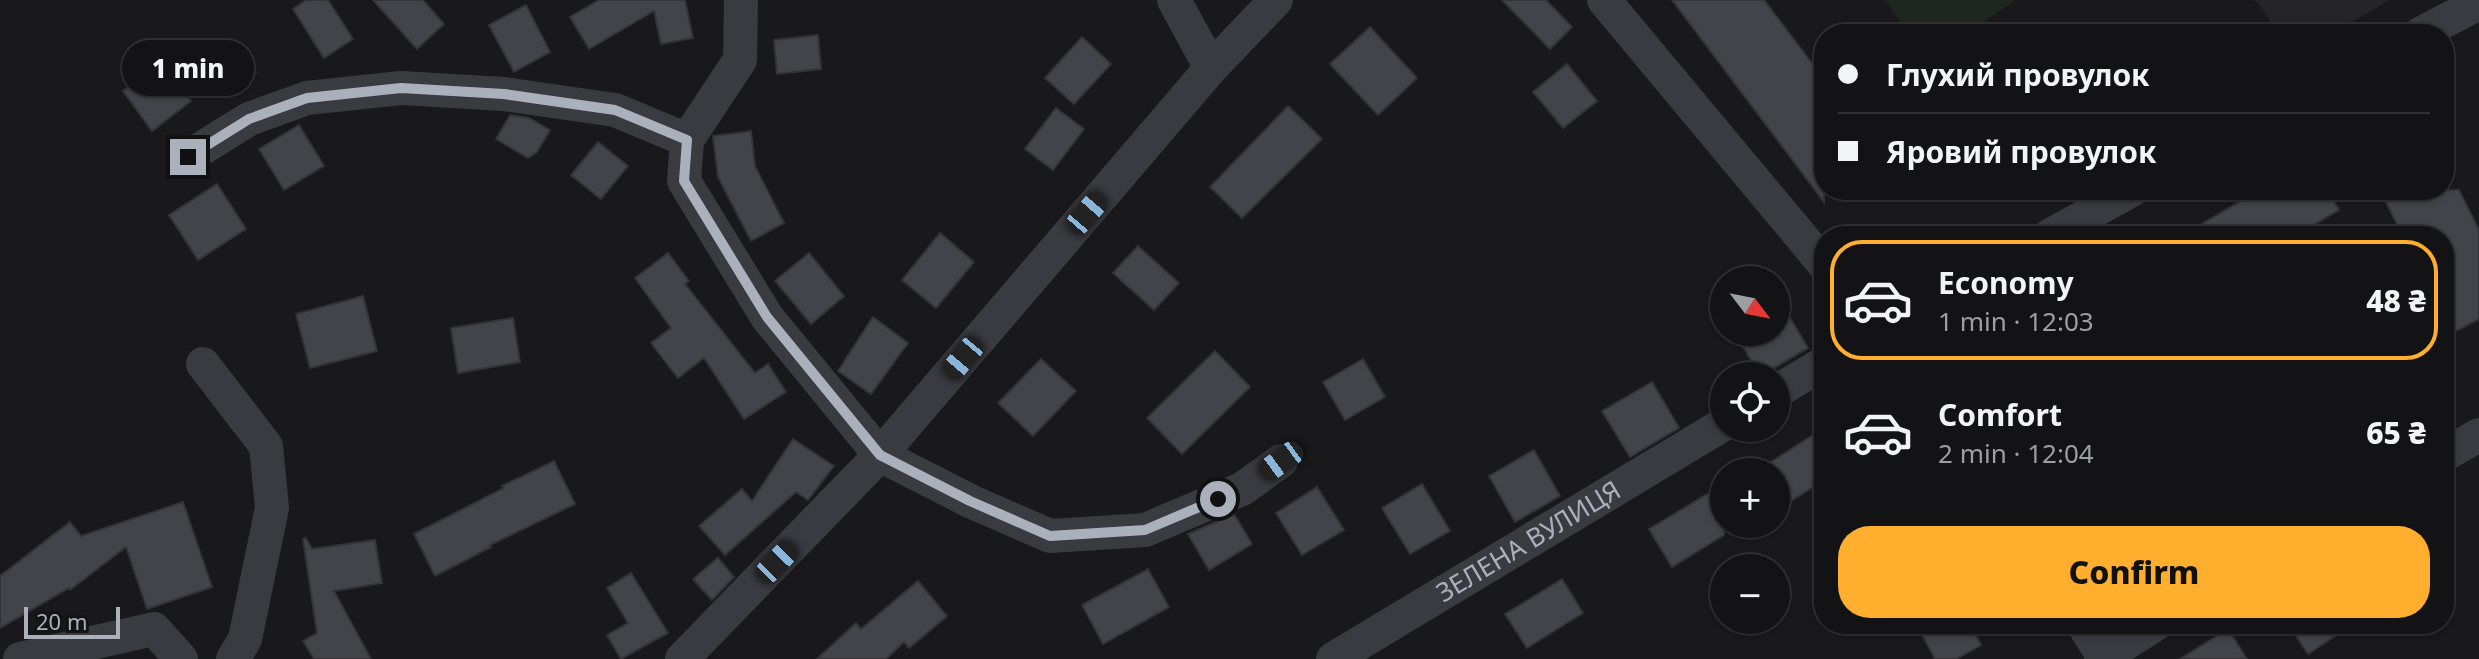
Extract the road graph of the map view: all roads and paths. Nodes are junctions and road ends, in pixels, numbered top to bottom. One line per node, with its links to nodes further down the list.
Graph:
1 (741, 0): 8 (street)
2 (1174, 0): 7 (street)
3 (1276, 0): 7 (street)
4 (1604, 0): 12 (street)
5 (2479, 3): 6 (street)
6 (2439, 24)
7 (1211, 68): 19 (street)
8 (687, 140): 9 (street); 19 (street)
9 (188, 157)
10 (2114, 200): 11 (street)
11 (2067, 226)
12 (1814, 252)
13 (203, 364): 26 (street)
14 (1814, 369): 15 (street)
15 (1790, 384)
16 (1710, 432): 28 (street, ЗЕЛЕНА ВУЛИЦЯ)
17 (2479, 435): 18 (street)
18 (2454, 449)
19 (880, 455): 20 (street); 27 (street)
20 (1281, 461)
21 (2089, 634): 23 (street)
22 (2140, 634): 23 (street)
23 (2103, 658)
24 (20, 659): 25 (street)
25 (181, 659)
26 (233, 659)
27 (682, 659)
28 (1333, 659)

